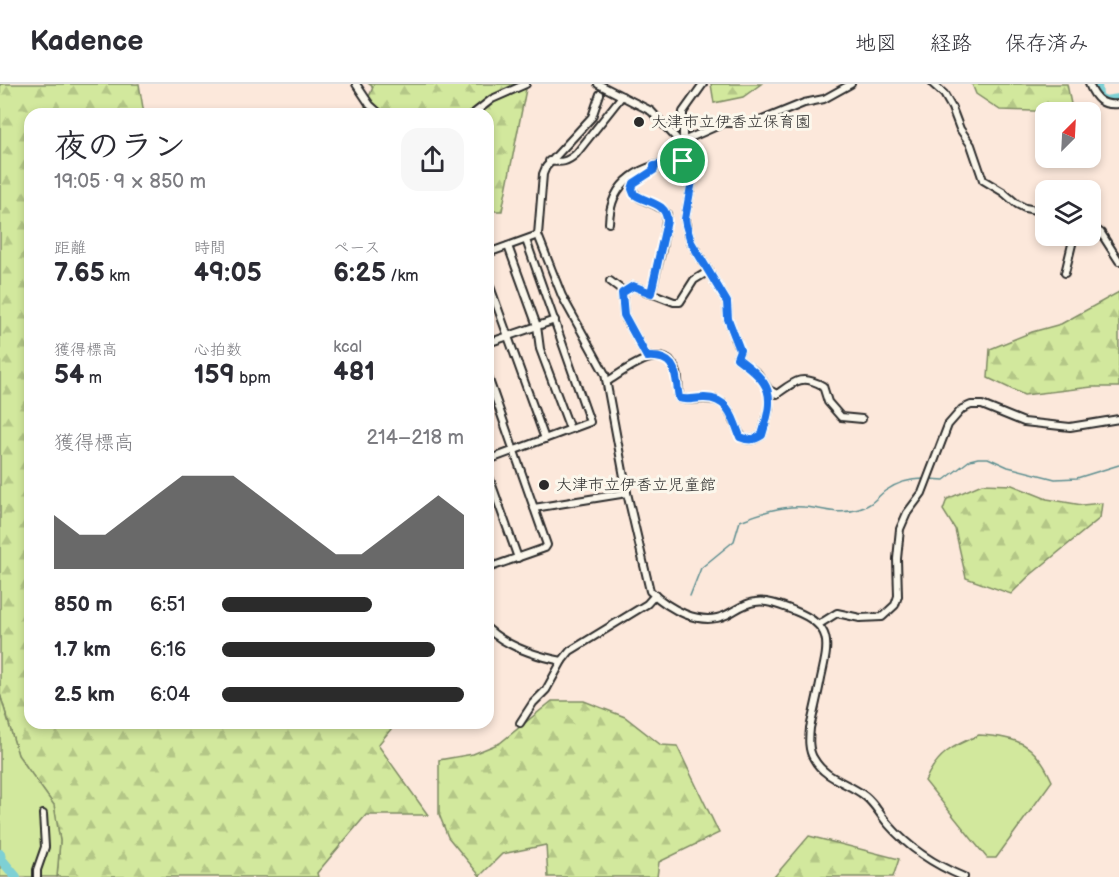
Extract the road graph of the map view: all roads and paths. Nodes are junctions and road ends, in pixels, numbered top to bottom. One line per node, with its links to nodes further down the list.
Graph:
1 (356, 84): 11 (street)
2 (526, 84): 12 (street)
3 (598, 84): 9 (street)
4 (704, 84): 13 (street)
5 (851, 84): 13 (street)
6 (933, 84): 17 (street)
7 (1089, 84): 10 (street)
8 (600, 94): 14 (street)
9 (622, 96): 13 (street); 14 (street)
10 (1119, 104)
11 (373, 108)
12 (481, 108)
13 (683, 141): 15 (street)
14 (549, 161): 20 (street)
15 (683, 161): 16 (street); 26 (street)
16 (654, 166): 18 (street); 30 (street)
17 (1035, 210)
18 (609, 223)
19 (1101, 233): 25 (street)
20 (538, 236): 21 (street); 37 (street)
21 (526, 240): 22 (street); 32 (street)
22 (508, 246): 24 (street); 33 (street)
23 (1072, 246): 27 (street)
24 (494, 251)
25 (1119, 261)
26 (710, 271): 30 (street); 38 (street)
27 (1065, 273)
28 (610, 281): 29 (street)
29 (622, 293): 30 (street); 36 (street)
30 (651, 293)
31 (494, 298): 34 (street)
32 (555, 320): 33 (street); 42 (street)
33 (537, 326): 34 (street); 42 (street)
34 (508, 336): 35 (street); 43 (street)
35 (494, 341)
36 (647, 357): 37 (street); 38 (street)
37 (608, 381): 47 (street)
38 (769, 390): 40 (street)
39 (494, 394): 44 (street)
40 (862, 419)
41 (1119, 419): 52 (street)
42 (570, 429): 43 (street)
43 (545, 439): 44 (street)
44 (514, 450): 45 (street); 48 (street)
45 (494, 458)
46 (494, 491): 49 (street)
47 (627, 493): 48 (street); 51 (street)
48 (534, 508): 49 (street)
49 (518, 558): 50 (street)
50 (494, 566)
51 (655, 596): 54 (street); 58 (street)
52 (821, 623)
53 (494, 635): 54 (street)
54 (562, 661): 55 (street)
55 (520, 723)
56 (43, 814): 57 (street)
57 (37, 877)
58 (964, 877)

